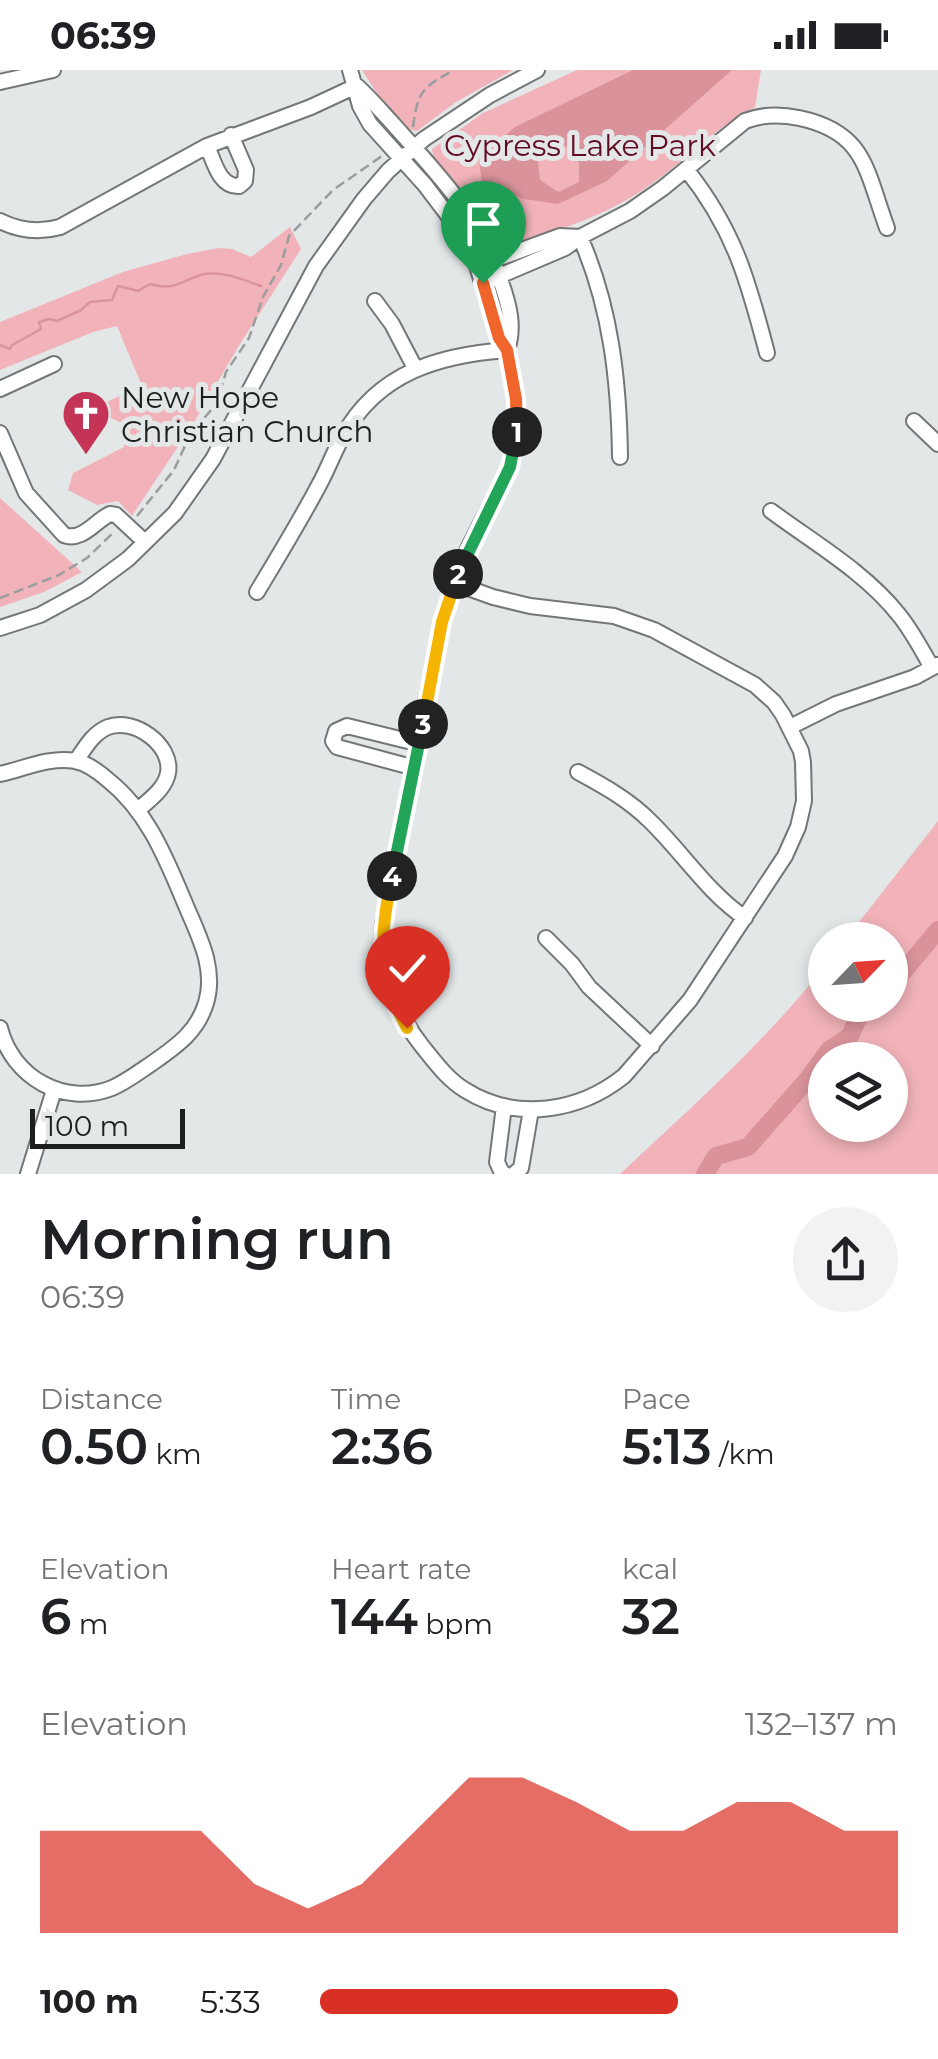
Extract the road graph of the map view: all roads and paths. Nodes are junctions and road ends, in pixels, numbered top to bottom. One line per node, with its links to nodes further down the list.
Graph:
1 (53, 70): 5 (street)
2 (350, 70): 6 (street)
3 (454, 70): 8 (path)
4 (538, 70): 8 (street)
5 (0, 82)
6 (356, 86): 7 (street); 8 (street); 10 (street)
7 (231, 135): 9 (street); 9 (street)
8 (410, 142): 10 (street); 15 (street)
9 (207, 146): 12 (street)
10 (395, 154): 16 (street); 30 (path); 31 (street)
11 (686, 169): 13 (street); 14 (street); 21 (street)
12 (0, 221)
13 (887, 228)
14 (580, 237): 15 (street); 17 (street); 28 (street)
15 (492, 260): 16 (street); 17 (street)
16 (476, 266): 18 (street)
17 (499, 277): 18 (street); 20 (street)
18 (483, 283): 20 (street)
19 (375, 301): 23 (street)
20 (507, 350): 23 (street); 32 (street)
21 (766, 353)
22 (54, 364): 24 (street)
23 (415, 368): 33 (street)
24 (0, 389)
25 (914, 421): 27 (street)
26 (0, 434): 30 (street)
27 (938, 444)
28 (620, 458)
29 (770, 511): 36 (street)
30 (126, 524): 31 (street); 34 (path)
31 (145, 542): 35 (street)
32 (454, 583): 37 (street); 38 (street)
33 (257, 592)
34 (0, 598)
35 (0, 628)
36 (935, 667): 37 (street)
37 (790, 727): 44 (street)
38 (420, 744): 40 (street); 40 (street)
39 (76, 761): 42 (street); 43 (street); 43 (street)
40 (414, 768): 49 (street)
41 (578, 772): 44 (street)
42 (0, 774)
43 (138, 810): 48 (street)
44 (745, 918): 47 (street)
45 (546, 938): 47 (street)
46 (0, 1028): 48 (street)
47 (652, 1046): 50 (street)
48 (54, 1090): 51 (street)
49 (504, 1106): 50 (street); 52 (street)
50 (531, 1110): 53 (street)
51 (28, 1174)
52 (505, 1174)
53 (514, 1174)

